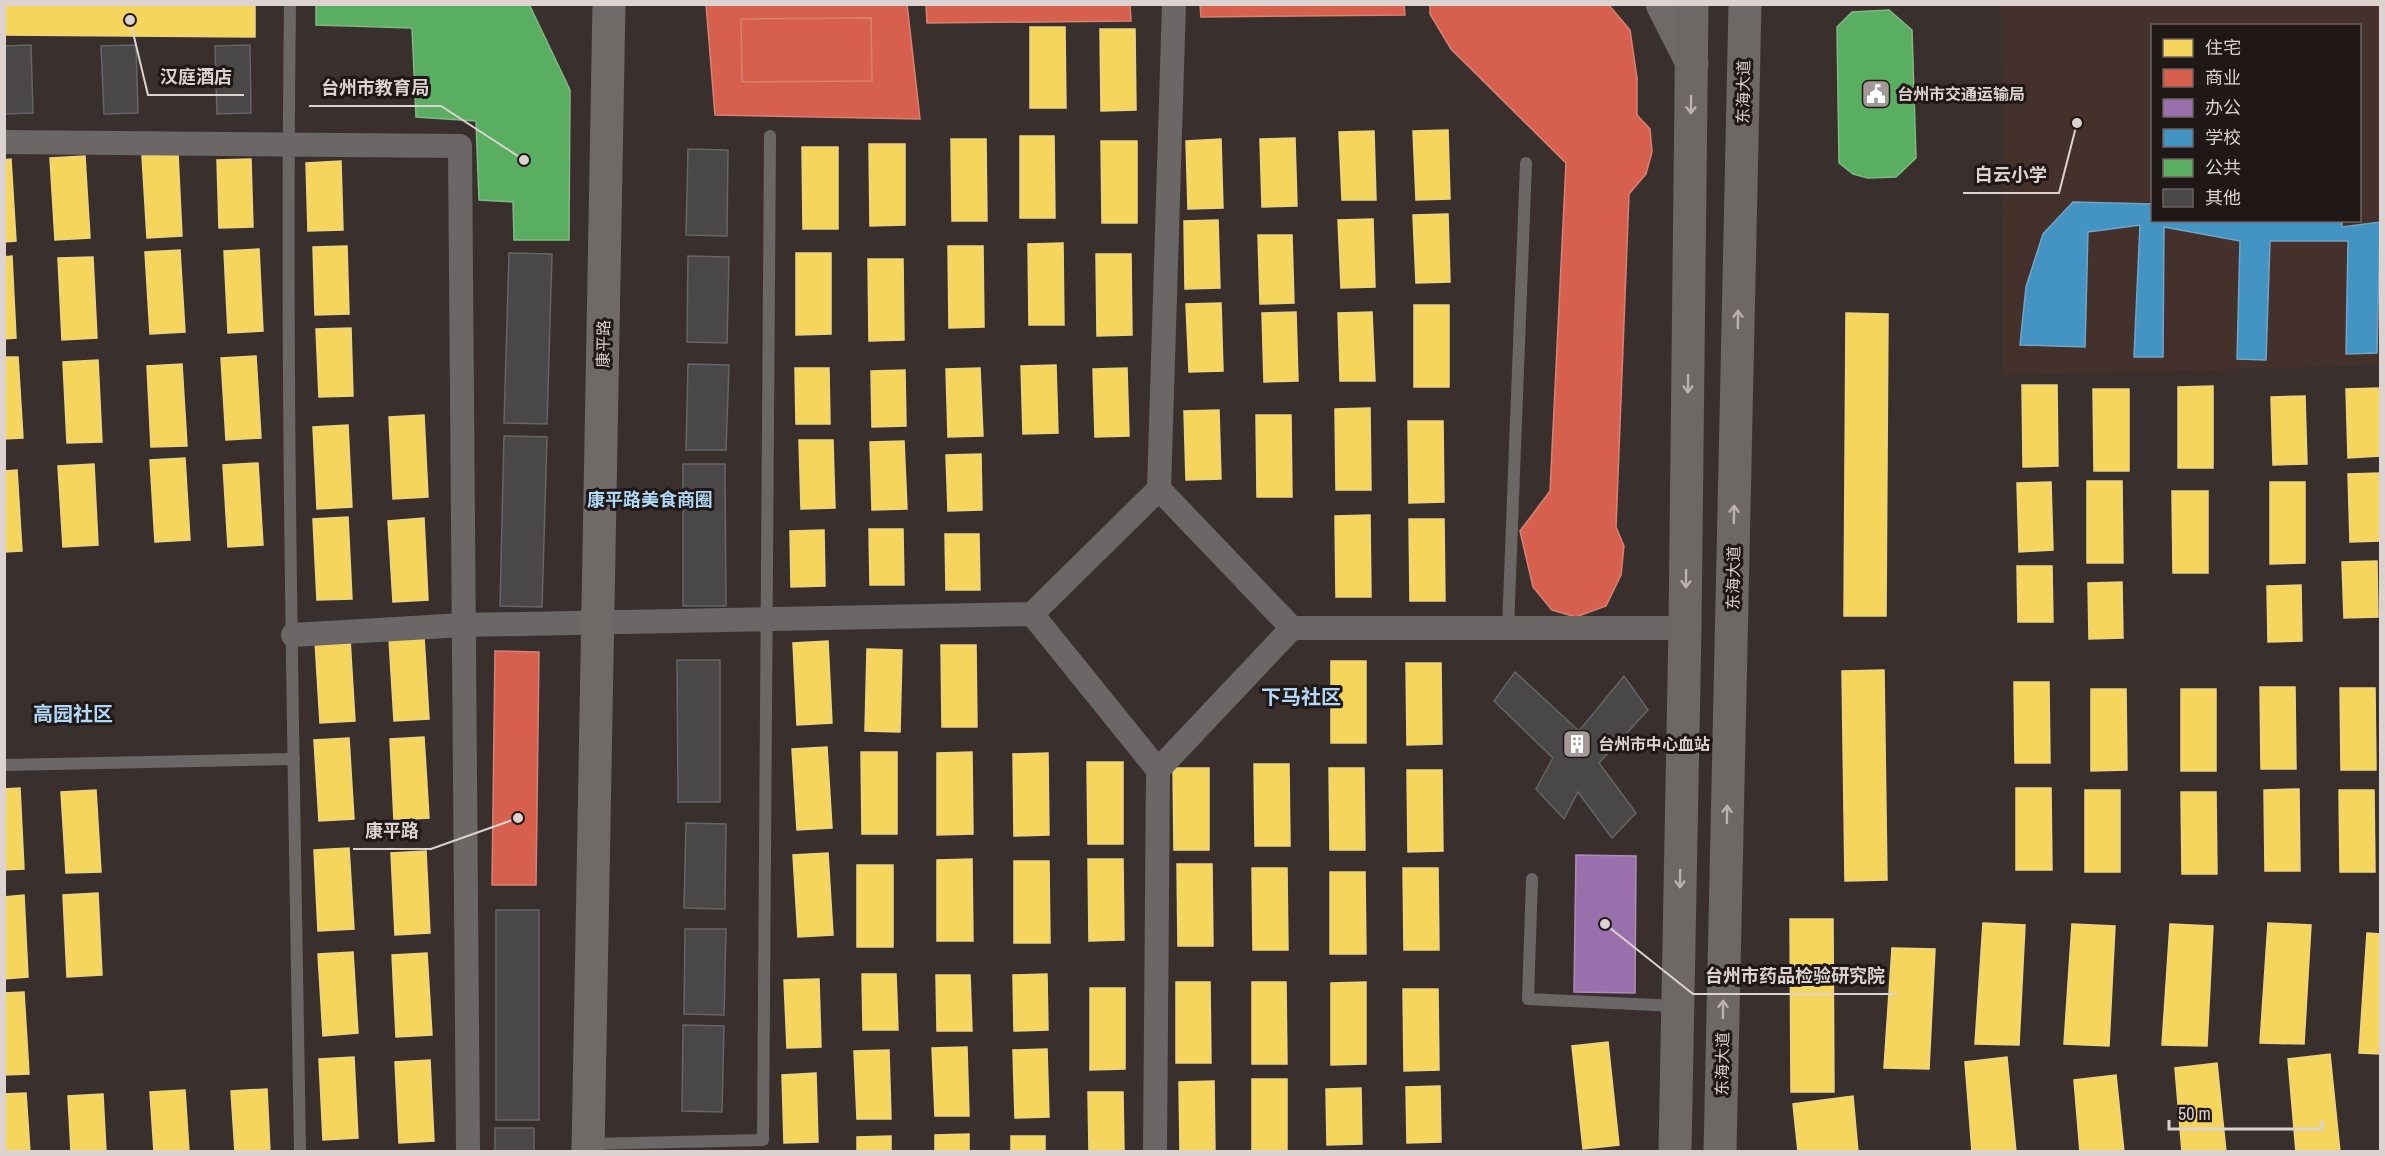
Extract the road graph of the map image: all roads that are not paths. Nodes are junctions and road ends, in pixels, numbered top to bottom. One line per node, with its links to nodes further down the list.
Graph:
1 (290, 4): 10 (lane)
2 (609, 4): 15 (street, 康平路)
3 (1174, 4): 12 (street)
4 (1662, 4): 7 (street)
5 (1692, 4): 7 (main road)
6 (1745, 4): 31 (main road, 东海大道, one-way to 6)
7 (1692, 63): 19 (main road, one-way to 19)
8 (770, 136): 14 (lane)
9 (4, 142): 10 (street)
10 (288, 144): 16 (street); 20 (lane)
11 (1526, 163): 18 (lane)
12 (1159, 489): 13 (street); 17 (street)
13 (1032, 614): 14 (street); 23 (street)
14 (767, 619): 15 (street); 26 (lane)
15 (598, 622): 16 (street); 26 (street, 康平路)
16 (463, 625): 20 (street); 28 (street)
17 (1292, 628): 18 (street); 23 (street)
18 (1508, 628): 19 (street)
19 (1685, 628): 25 (main road, one-way to 25)
20 (293, 635): 21 (lane)
21 (294, 759): 22 (lane); 27 (lane)
22 (4, 765)
23 (1158, 770): 29 (street)
24 (1532, 879): 25 (lane)
25 (1677, 1006): 30 (main road)
26 (588, 1148)
27 (300, 1152)
28 (468, 1152)
29 (1155, 1152)
30 (1675, 1152)
31 (1720, 1152)

